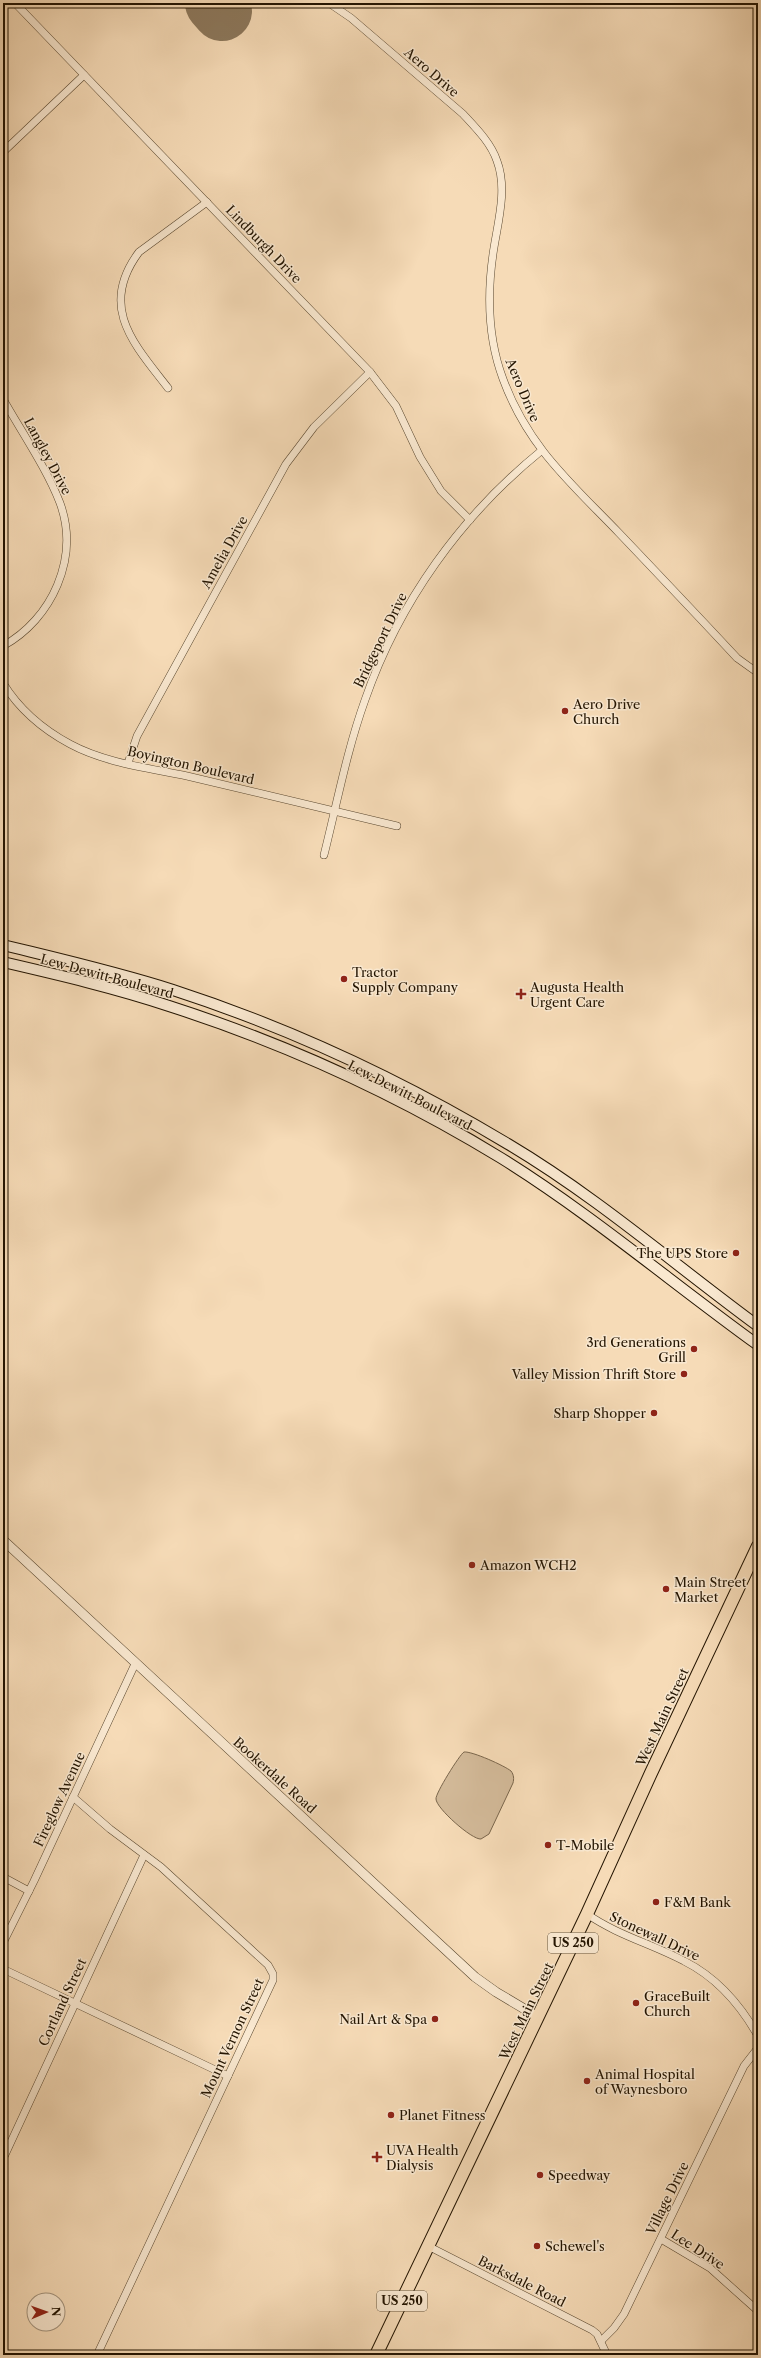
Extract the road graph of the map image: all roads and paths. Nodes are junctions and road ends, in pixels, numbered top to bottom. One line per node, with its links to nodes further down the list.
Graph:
1 (15, 3): 3 (street, Lindburgh Drive)
2 (329, 3): 9 (street, Aero Drive)
3 (84, 75): 4 (street); 5 (street, Lindburgh Drive)
4 (3, 152)
5 (207, 202): 6 (street, Lindburgh Drive); 7 (street)
6 (370, 372): 10 (street, Lindburgh Drive); 14 (street, Amelia Drive)
7 (168, 388)
8 (3, 399): 11 (street, Langley Drive)
9 (541, 451): 10 (street); 12 (street, Aero Drive)
10 (470, 520): 15 (street, Bridgeport Drive)
11 (3, 646)
12 (758, 673)
13 (3, 683): 14 (street, Boyington Boulevard)
14 (128, 763): 15 (street, Boyington Boulevard)
15 (335, 812): 16 (street, Boyington Boulevard); 17 (street, Bridgeport Drive)
16 (397, 826)
17 (324, 855)
18 (3, 945): 20 (main road, Lew Dewitt Boulevard)
19 (3, 962): 21 (main road, Lew Dewitt Boulevard)
20 (107, 970): 21 (street); 22 (main road, Lew Dewitt Boulevard)
21 (102, 986): 23 (main road, Lew Dewitt Boulevard)
22 (758, 1326)
23 (758, 1345)
24 (3, 1540): 26 (street, Bookerdale Road)
25 (758, 1546): 31 (main road, West Main Street / US 250)
26 (135, 1664): 27 (street, Fireglow Avenue); 35 (street, Bookerdale Road)
27 (73, 1797): 28 (street, Mount Vernon Street); 30 (street, Fireglow Avenue)
28 (144, 1855): 34 (street, Cortland Street); 38 (street, Mount Vernon Street)
29 (3, 1877): 30 (street)
30 (29, 1891): 32 (street, Fireglow Avenue)
31 (587, 1914): 35 (main road, West Main Street / US 250); 36 (street, Stonewall Drive)
32 (3, 1943)
33 (3, 1969): 34 (street)
34 (75, 2003): 38 (street); 39 (street, Cortland Street)
35 (538, 2017): 41 (main road, West Main Street / US 250)
36 (757, 2032)
37 (758, 2048): 40 (street, Village Drive)
38 (228, 2076): 44 (street, Mount Vernon Street)
39 (3, 2159)
40 (661, 2239): 42 (street, Lee Drive); 43 (street, Village Drive)
41 (428, 2246): 43 (street, Barksdale Road); 45 (main road, West Main Street / US 250)
42 (758, 2311)
43 (601, 2341): 46 (street)
44 (97, 2355)
45 (376, 2355)
46 (607, 2355)

